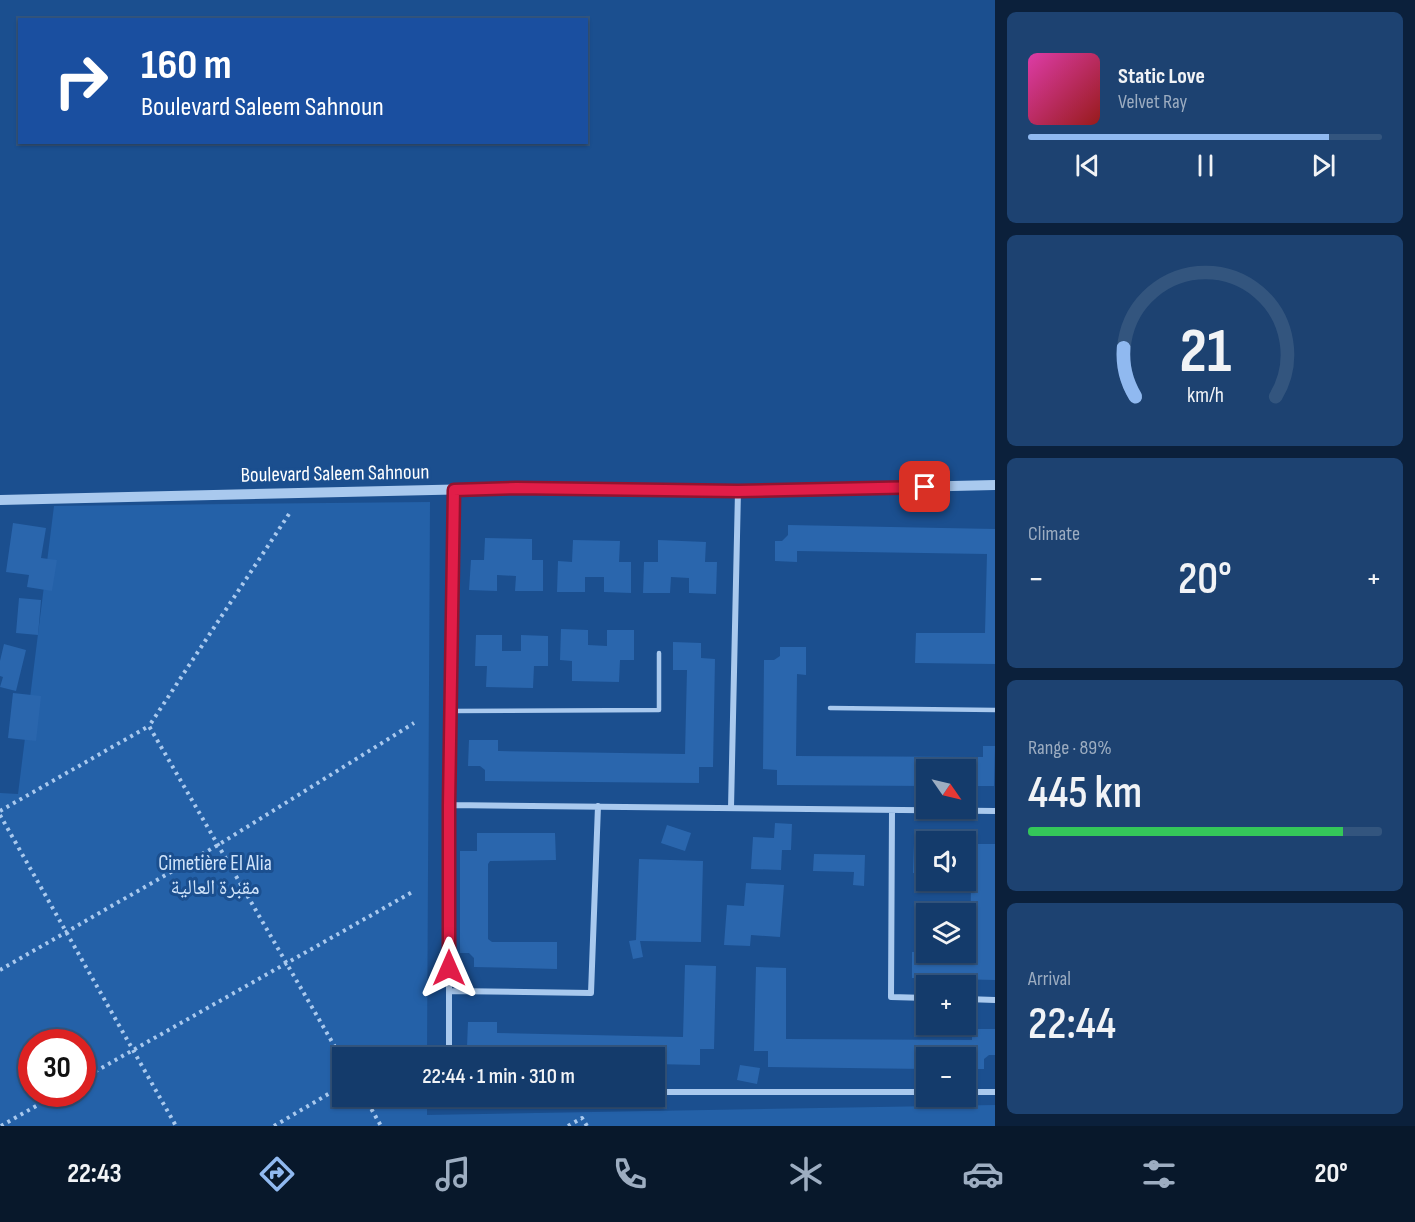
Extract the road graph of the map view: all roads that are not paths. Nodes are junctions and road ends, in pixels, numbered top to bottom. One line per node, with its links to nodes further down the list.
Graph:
1 (995, 485): 3 (street, Boulevard Saleem Sahnoun)
2 (454, 490): 3 (street, Boulevard Saleem Sahnoun); 4 (street, Boulevard Saleem Sahnoun); 8 (street)
3 (738, 491): 11 (street)
4 (0, 500)
5 (659, 653): 8 (lane)
6 (830, 708): 7 (lane)
7 (995, 710)
8 (450, 711): 9 (street)
9 (449, 805): 10 (street); 14 (street)
10 (598, 806): 11 (street); 14 (street)
11 (731, 808): 12 (street)
12 (892, 810): 13 (street); 15 (street)
13 (995, 811)
14 (449, 991): 18 (street)
15 (916, 998)
16 (976, 999): 17 (street)
17 (995, 1000)
18 (449, 1047)
19 (665, 1092): 20 (street)
20 (916, 1092)
21 (976, 1092): 22 (street)
22 (995, 1092)

